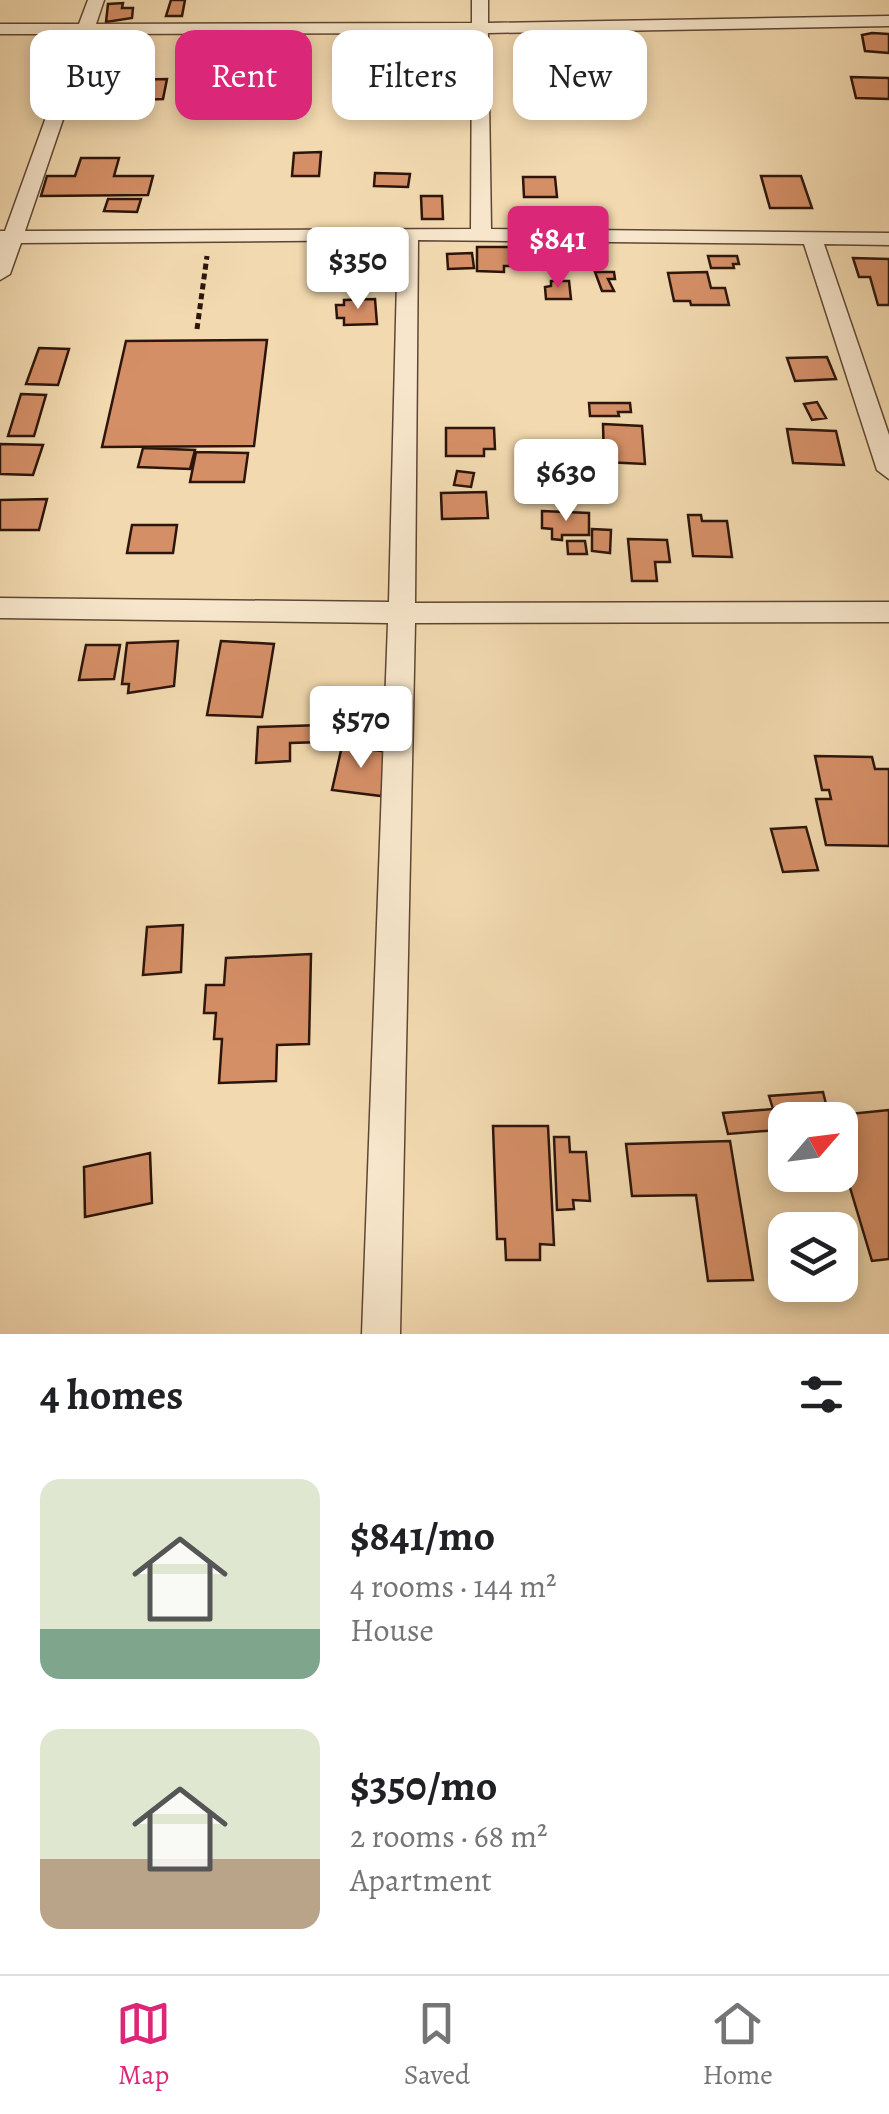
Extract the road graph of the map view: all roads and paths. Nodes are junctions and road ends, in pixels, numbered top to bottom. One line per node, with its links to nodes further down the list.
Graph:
1 (96, 0): 4 (street)
2 (480, 0): 5 (street)
3 (889, 21): 5 (street)
4 (88, 28): 5 (street); 6 (street); 10 (street)
5 (481, 28): 9 (street)
6 (0, 29)
7 (408, 234): 8 (street); 9 (street); 18 (street)
8 (210, 236): 10 (street); 14 (path)
9 (481, 236): 11 (street)
10 (8, 237): 13 (street)
11 (812, 238): 12 (street); 15 (street)
12 (889, 239)
13 (0, 274)
14 (196, 329)
15 (889, 470)
16 (0, 608): 18 (street)
17 (889, 612): 18 (street)
18 (402, 613): 19 (street)
19 (381, 1334)

